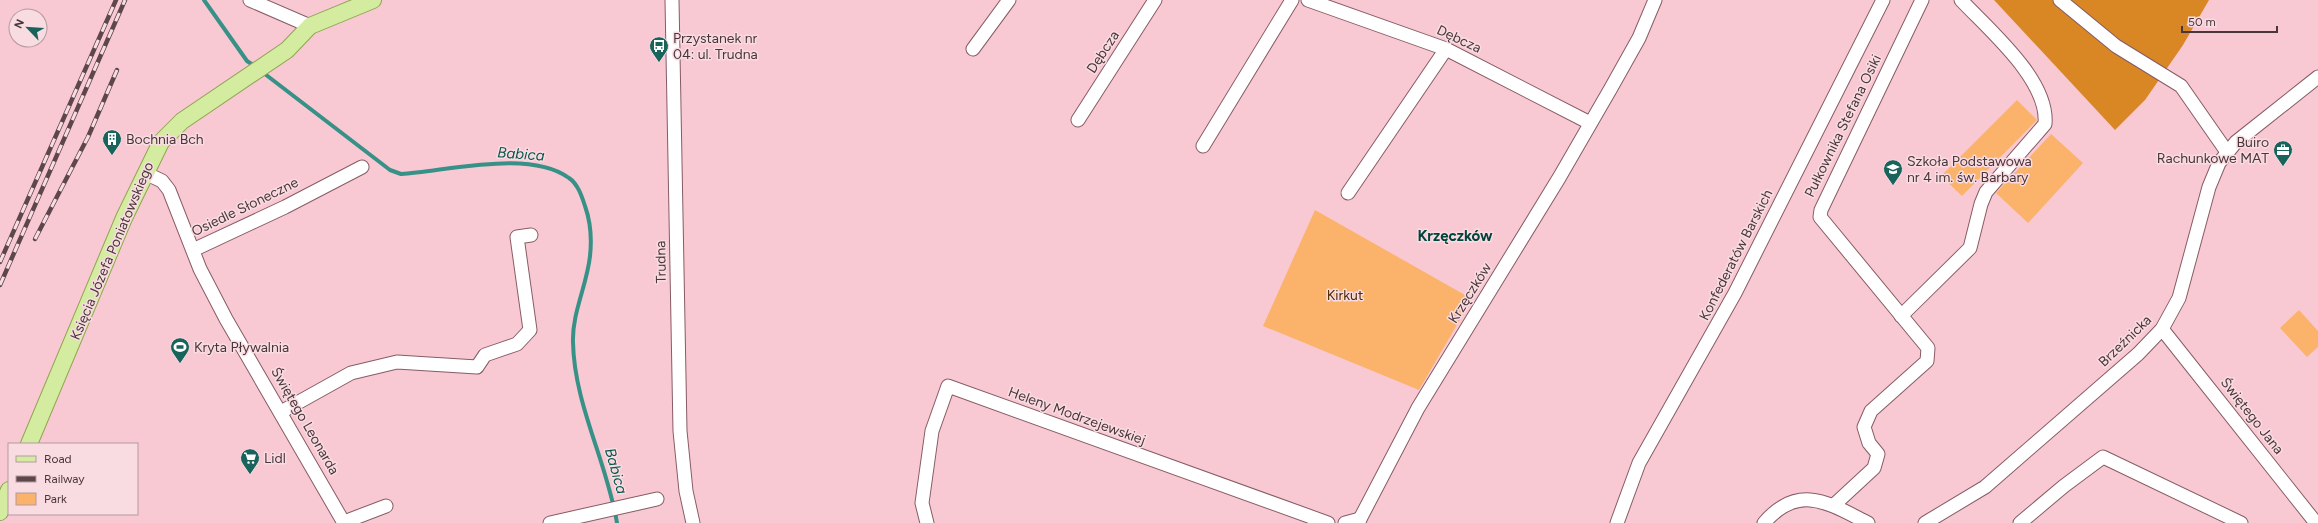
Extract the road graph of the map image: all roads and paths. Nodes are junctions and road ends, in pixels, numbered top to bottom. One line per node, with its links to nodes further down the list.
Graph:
1 (250, 0): 13 (street)
2 (373, 0): 13 (main road, Księcia Józefa Poniatowskiego)
3 (672, 0): 39 (street, Trudna)
4 (1009, 0): 14 (street)
5 (1155, 0): 17 (street, Dębcza)
6 (1292, 0): 19 (street)
7 (1308, 0): 15 (street, Dębcza)
8 (1655, 0): 18 (street, Krzęczków)
9 (1884, 0): 43 (street, Konfederatów Barskich)
10 (1922, 0): 26 (street, Pułkownika Stefana Osiki)
11 (1962, 0): 26 (street)
12 (2060, 0): 20 (street)
13 (310, 26): 22 (main road, Księcia Józefa Poniatowskiego)
14 (973, 49)
15 (1446, 49): 18 (street, Dębcza); 23 (street)
16 (2318, 77): 20 (street, Brzeźnicka)
17 (1078, 120)
18 (1590, 123): 36 (street, Krzęczków)
19 (1204, 146)
20 (2227, 152): 27 (street, Brzeźnicka)
21 (362, 166): 25 (street, Osiedle Słoneczne)
22 (145, 173): 25 (street, Świętego Leonarda); 29 (main road, Księcia Józefa Poniatowskiego)
23 (1348, 193)
24 (532, 235): 28 (street)
25 (193, 250): 28 (street, Świętego Leonarda)
26 (1901, 316): 33 (street, Pułkownika Stefana Osiki)
27 (2162, 329): 35 (street, Świętego Jana); 46 (street, Brzeźnicka)
28 (281, 412): 37 (street, Świętego Leonarda)
29 (29, 443)
30 (8, 492): 34 (main road)
31 (657, 499): 38 (street)
32 (386, 506): 37 (street)
33 (1834, 506): 44 (street); 45 (street)
34 (0, 512)
35 (2315, 516)
36 (1363, 521): 42 (street)
37 (344, 522)
38 (550, 523)
39 (693, 523)
40 (927, 523): 41 (street, Heleny Modrzejewskiej)
41 (1328, 523)
42 (1345, 523)
43 (1617, 523)
44 (1764, 523)
45 (1868, 523)
46 (1925, 523)
47 (2020, 523): 48 (street)
48 (2241, 523)

